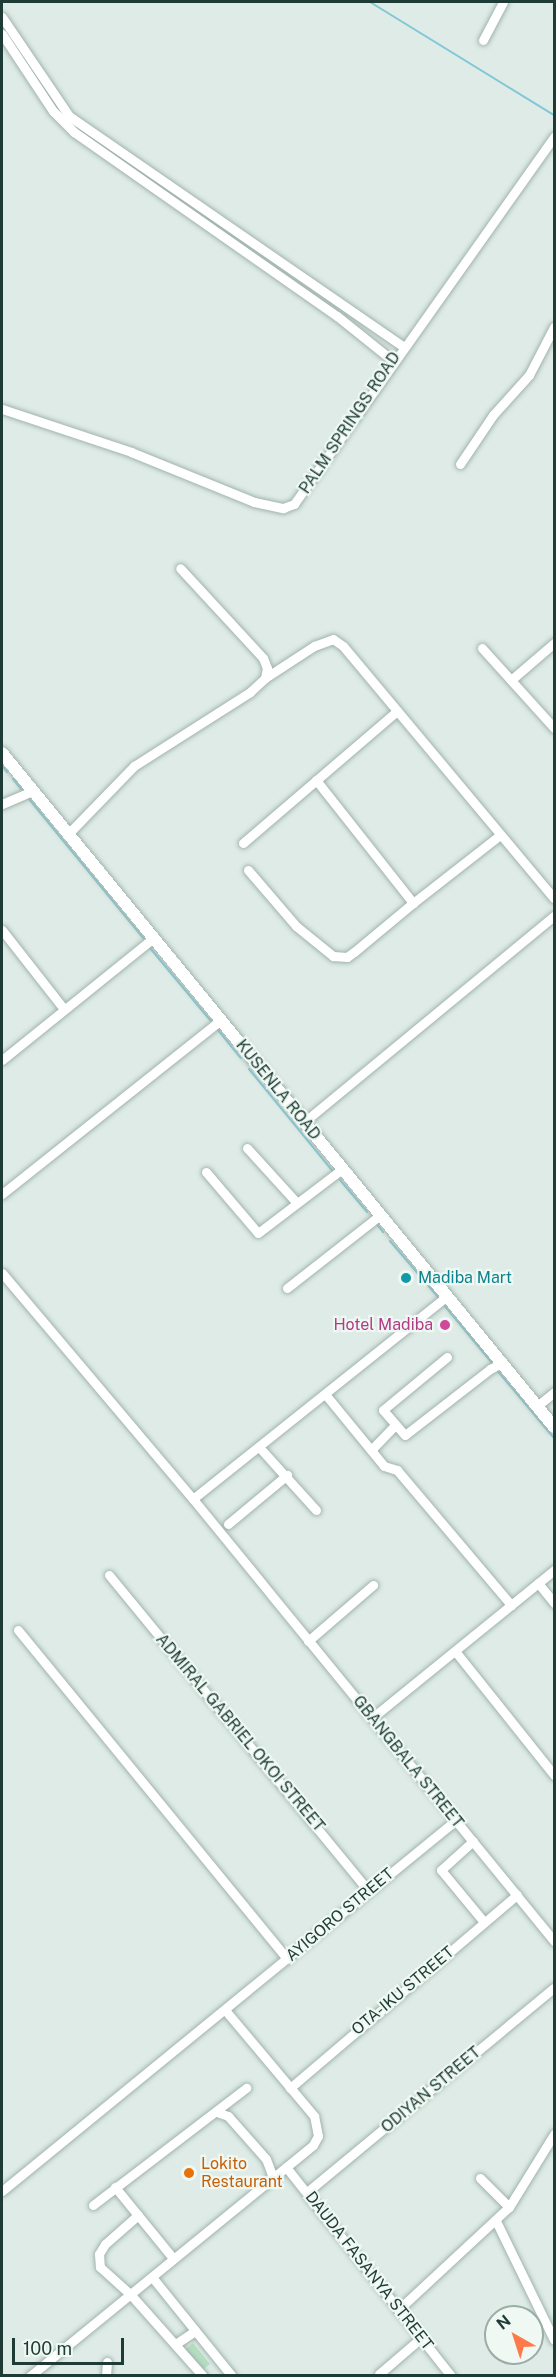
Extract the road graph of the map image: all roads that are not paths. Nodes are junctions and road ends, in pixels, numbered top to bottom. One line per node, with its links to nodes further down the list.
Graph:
1 (503, 2): 4 (street)
2 (2, 17): 8 (street)
3 (2, 34): 10 (street)
4 (483, 40)
5 (555, 136): 7 (street, PALM SPRINGS ROAD)
6 (555, 146): 7 (street)
7 (544, 148): 11 (street, PALM SPRINGS ROAD)
8 (373, 323): 10 (street); 11 (street)
9 (555, 327): 14 (street)
10 (361, 338): 12 (street)
11 (403, 346): 12 (street, PALM SPRINGS ROAD)
12 (393, 361): 13 (street, PALM SPRINGS ROAD)
13 (2, 409)
14 (459, 464)
15 (180, 568): 18 (street)
16 (555, 643): 19 (street)
17 (482, 648): 19 (street)
18 (265, 678): 20 (street); 26 (street)
19 (511, 680): 21 (street)
20 (397, 711): 23 (street); 27 (street)
21 (555, 728)
22 (2, 753): 24 (main road, KUSENLA ROAD)
23 (316, 780): 28 (street); 31 (street)
24 (33, 791): 25 (street); 26 (main road, KUSENLA ROAD)
25 (2, 804)
26 (68, 834): 34 (main road, KUSENLA ROAD)
27 (500, 835): 30 (street); 31 (street)
28 (243, 843)
29 (248, 870): 31 (street)
30 (555, 897)
31 (413, 903)
32 (555, 916): 38 (street)
33 (2, 930): 35 (street)
34 (153, 938): 35 (street); 36 (main road, KUSENLA ROAD)
35 (64, 1009): 37 (street)
36 (221, 1020): 38 (main road, KUSENLA ROAD); 42 (street)
37 (2, 1060)
38 (304, 1122): 40 (main road, KUSENLA ROAD)
39 (247, 1148): 43 (street)
40 (342, 1168): 43 (street); 44 (main road, KUSENLA ROAD)
41 (206, 1172): 43 (street)
42 (2, 1194)
43 (297, 1203)
44 (380, 1215): 46 (street); 47 (main road, KUSENLA ROAD)
45 (2, 1273): 58 (street, GBANGBALA STREET)
46 (286, 1288)
47 (447, 1296): 49 (main road, KUSENLA ROAD); 51 (street)
48 (447, 1357): 53 (street)
49 (502, 1363): 52 (main road, KUSENLA ROAD); 53 (street)
50 (555, 1392): 52 (street)
51 (325, 1394): 55 (street); 56 (street)
52 (537, 1406): 54 (main road, KUSENLA ROAD)
53 (395, 1425): 56 (street)
54 (555, 1427)
55 (259, 1447): 57 (street); 58 (street)
56 (371, 1450): 66 (street)
57 (287, 1475): 59 (street); 60 (street)
58 (193, 1499): 68 (street, GBANGBALA STREET)
59 (316, 1510)
60 (228, 1524)
61 (555, 1570): 63 (street)
62 (109, 1575): 74 (street, ADMIRAL GABRIEL OKOI STREET)
63 (538, 1583): 65 (street); 66 (street)
64 (373, 1586): 68 (street)
65 (555, 1603)
66 (511, 1605): 69 (street)
67 (18, 1630): 78 (street)
68 (308, 1641): 70 (street, GBANGBALA STREET)
69 (455, 1651): 70 (street); 71 (street)
70 (372, 1718): 72 (street, GBANGBALA STREET)
71 (555, 1775)
72 (456, 1820): 73 (street, GBANGBALA STREET); 74 (street, AYIGORO STREET)
73 (472, 1841): 75 (street, GBANGBALA STREET); 76 (street)
74 (369, 1891): 78 (street, AYIGORO STREET)
75 (517, 1895): 76 (street, OTA-IKU STREET); 77 (street, GBANGBALA STREET)
76 (484, 1922): 82 (street, OTA-IKU STREET)
77 (555, 1941)
78 (287, 1959): 80 (street, AYIGORO STREET)
79 (555, 1988): 90 (street, ODIYAN STREET)
80 (225, 2010): 82 (street); 89 (street, AYIGORO STREET)
81 (246, 2088): 83 (street)
82 (290, 2088): 85 (street)
83 (217, 2112): 86 (street); 88 (street)
84 (555, 2134): 92 (street)
85 (286, 2167): 86 (street); 90 (street, DAUDA FASANYA STREET)
86 (273, 2177): 95 (street)
87 (480, 2178): 92 (street)
88 (115, 2187): 91 (street); 93 (street)
89 (2, 2191)
90 (307, 2192): 98 (street, DAUDA FASANYA STREET)
91 (93, 2205)
92 (509, 2207): 94 (street)
93 (138, 2215): 95 (street); 97 (street)
94 (496, 2221): 98 (street); 101 (street)
95 (173, 2258): 96 (street)
96 (152, 2277): 97 (street); 99 (street)
97 (131, 2295): 102 (street); 105 (street)
98 (399, 2310): 100 (street, DAUDA FASANYA STREET)
99 (195, 2331): 102 (street); 108 (street)
100 (421, 2338): 104 (street); 109 (street, DAUDA FASANYA STREET)
101 (555, 2340)
102 (177, 2343): 107 (street)
103 (106, 2362): 106 (street)
104 (379, 2374)
105 (30, 2376)
106 (106, 2376)
107 (203, 2376)
108 (232, 2376)
109 (451, 2376)

